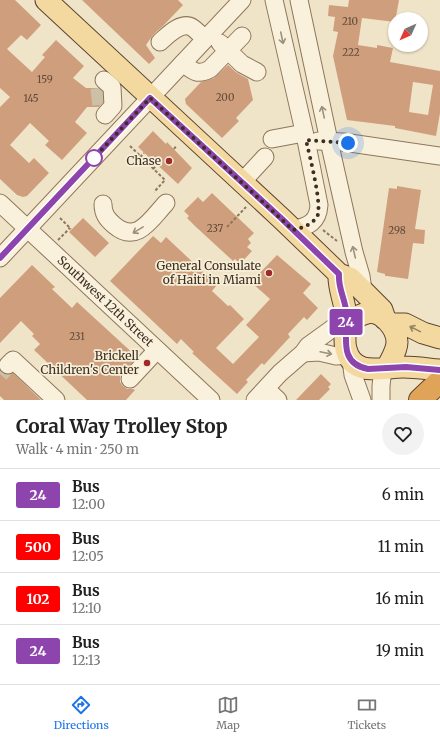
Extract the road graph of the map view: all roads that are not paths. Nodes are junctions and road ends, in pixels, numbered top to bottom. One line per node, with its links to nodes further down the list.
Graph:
1 (46, 0): 11 (main road)
2 (274, 0): 14 (street, one-way to 14)
3 (299, 0): 16 (street, one-way to 3)
4 (239, 1): 5 (street)
5 (207, 36): 7 (street); 8 (street); 9 (street)
6 (242, 36): 8 (street)
7 (160, 42)
8 (228, 50): 9 (street); 10 (street)
9 (183, 63): 12 (street)
10 (257, 72)
11 (107, 78): 12 (main road); 13 (street)
12 (150, 98): 13 (street); 19 (main road)
13 (120, 130): 23 (street)
14 (305, 137): 15 (street); 16 (street); 24 (street)
15 (272, 139)
16 (329, 141): 17 (street); 27 (street, one-way to 16)
17 (440, 156)
18 (265, 157): 19 (street)
19 (242, 182): 24 (main road)
20 (160, 197): 22 (street, one-way to 22)
21 (0, 203): 23 (street, Southwest 12th Street)
22 (103, 204)
23 (28, 228): 25 (street); 31 (street, Southwest 12th Street)
24 (293, 230): 26 (main road)
25 (0, 258)
26 (339, 274): 27 (main road); 28 (main road)
27 (363, 290): 29 (main road)
28 (346, 326): 29 (main road); 33 (street); 34 (main road)
29 (391, 326): 30 (main road, one-way to 29); 32 (main road); 36 (main road)
30 (440, 338)
31 (157, 350): 38 (street); 42 (street, Southwest 12th Street)
32 (440, 351)
33 (303, 354): 34 (street, one-way to 34); 40 (street)
34 (349, 358): 36 (main road); 43 (street)
35 (8, 366): 41 (street)
36 (385, 368): 37 (main road); 44 (street)
37 (440, 370)
38 (130, 379)
39 (440, 381): 45 (highway)
40 (266, 396)
41 (56, 400)
42 (211, 400)
43 (362, 400)
44 (381, 400)
45 (420, 400)

